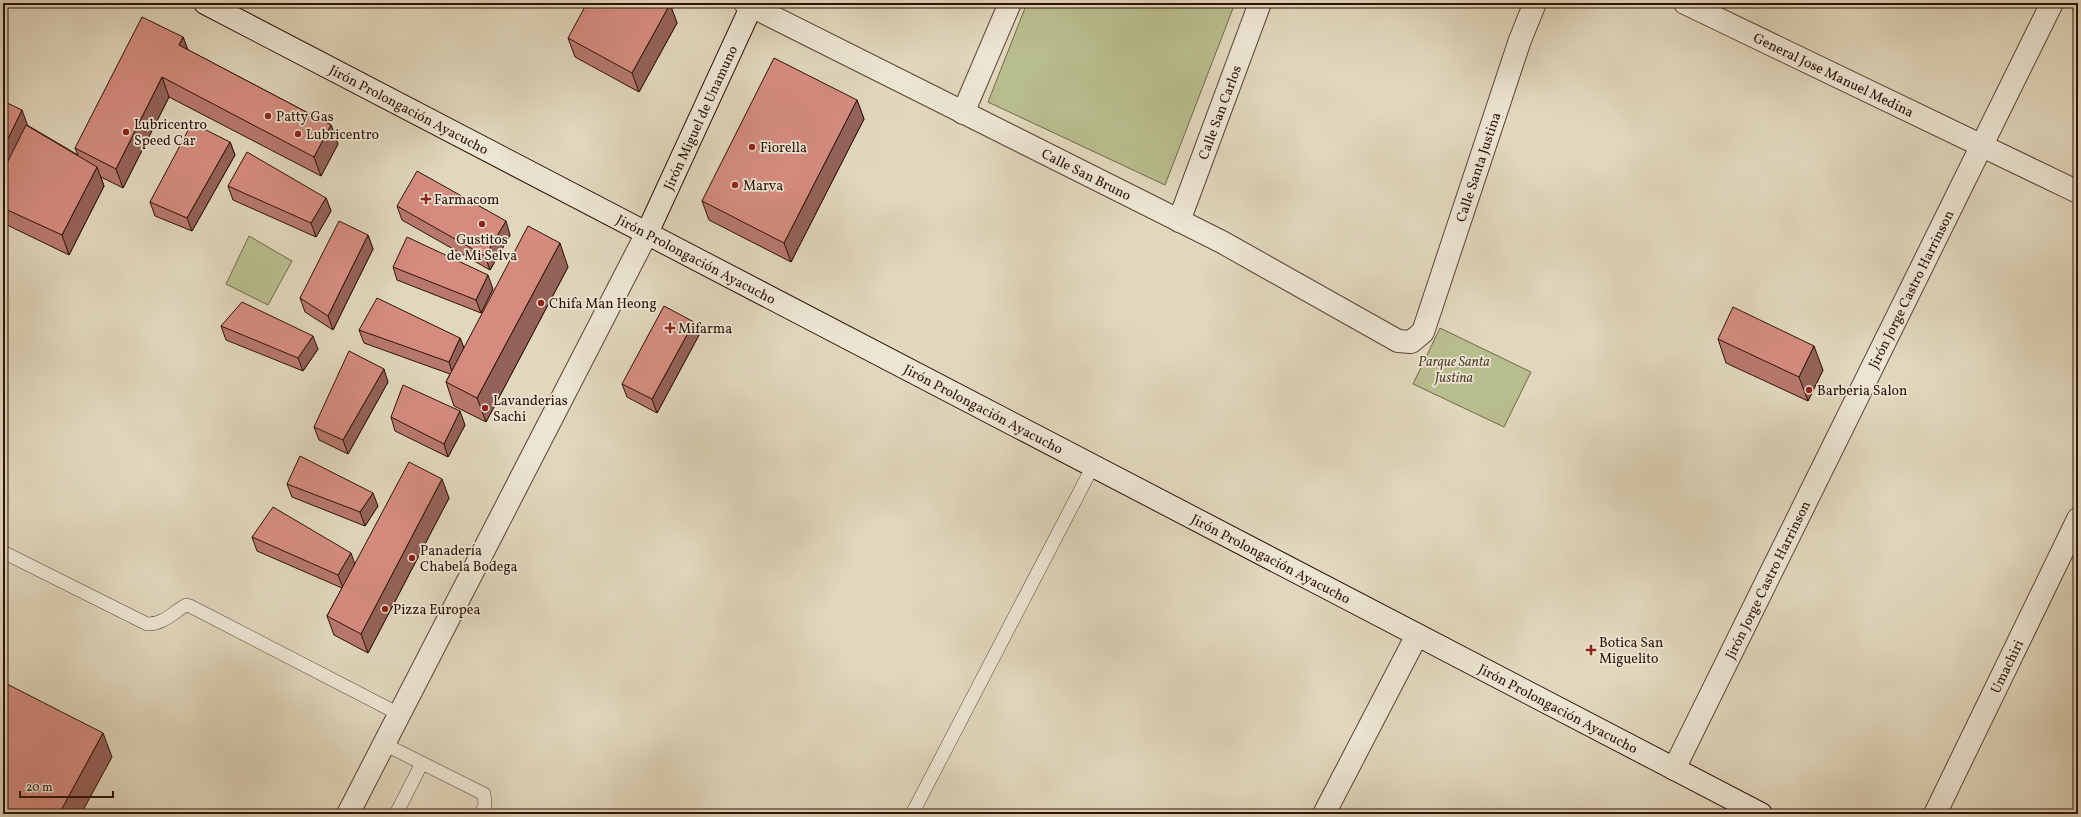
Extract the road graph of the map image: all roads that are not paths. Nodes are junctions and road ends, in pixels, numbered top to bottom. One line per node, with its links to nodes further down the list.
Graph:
1 (206, 3): 12 (street, Jirón Prolongación Ayacucho)
2 (1010, 3): 8 (street)
3 (1260, 3): 11 (street, Calle San Carlos)
4 (1535, 3): 13 (street, Calle Santa Justina)
5 (1685, 3): 9 (street, General Jose Manuel Medina)
6 (2052, 3): 9 (street, Jirón Jorge Castro Harrinson)
7 (750, 4): 8 (street, Calle San Bruno); 12 (street, Jirón Miguel de Unamuno)
8 (963, 113): 11 (street, Calle San Bruno)
9 (1983, 146): 10 (street, General Jose Manuel Medina); 21 (street, Jirón Jorge Castro Harrinson)
10 (2078, 192)
11 (1179, 221): 13 (street, Calle San Bruno)
12 (647, 233): 14 (street, Jirón Prolongación Ayacucho); 18 (street, Jirón Miguel de Unamuno)
13 (1423, 332)
14 (1093, 466): 17 (street, Jirón Prolongación Ayacucho); 25 (lane)
15 (2078, 519): 28 (street, Umachiri)
16 (3, 552): 18 (lane)
17 (1417, 635): 21 (street, Jirón Prolongación Ayacucho); 26 (street)
18 (400, 714): 19 (street, Jirón Miguel de Unamuno)
19 (384, 744): 20 (lane); 22 (street, Jirón Miguel de Unamuno)
20 (422, 763): 23 (lane); 24 (lane)
21 (1674, 769): 27 (street, Jirón Prolongación Ayacucho)
22 (348, 814)
23 (396, 814)
24 (481, 814)
25 (912, 814)
26 (1324, 814)
27 (1761, 814)
28 (1935, 814)

